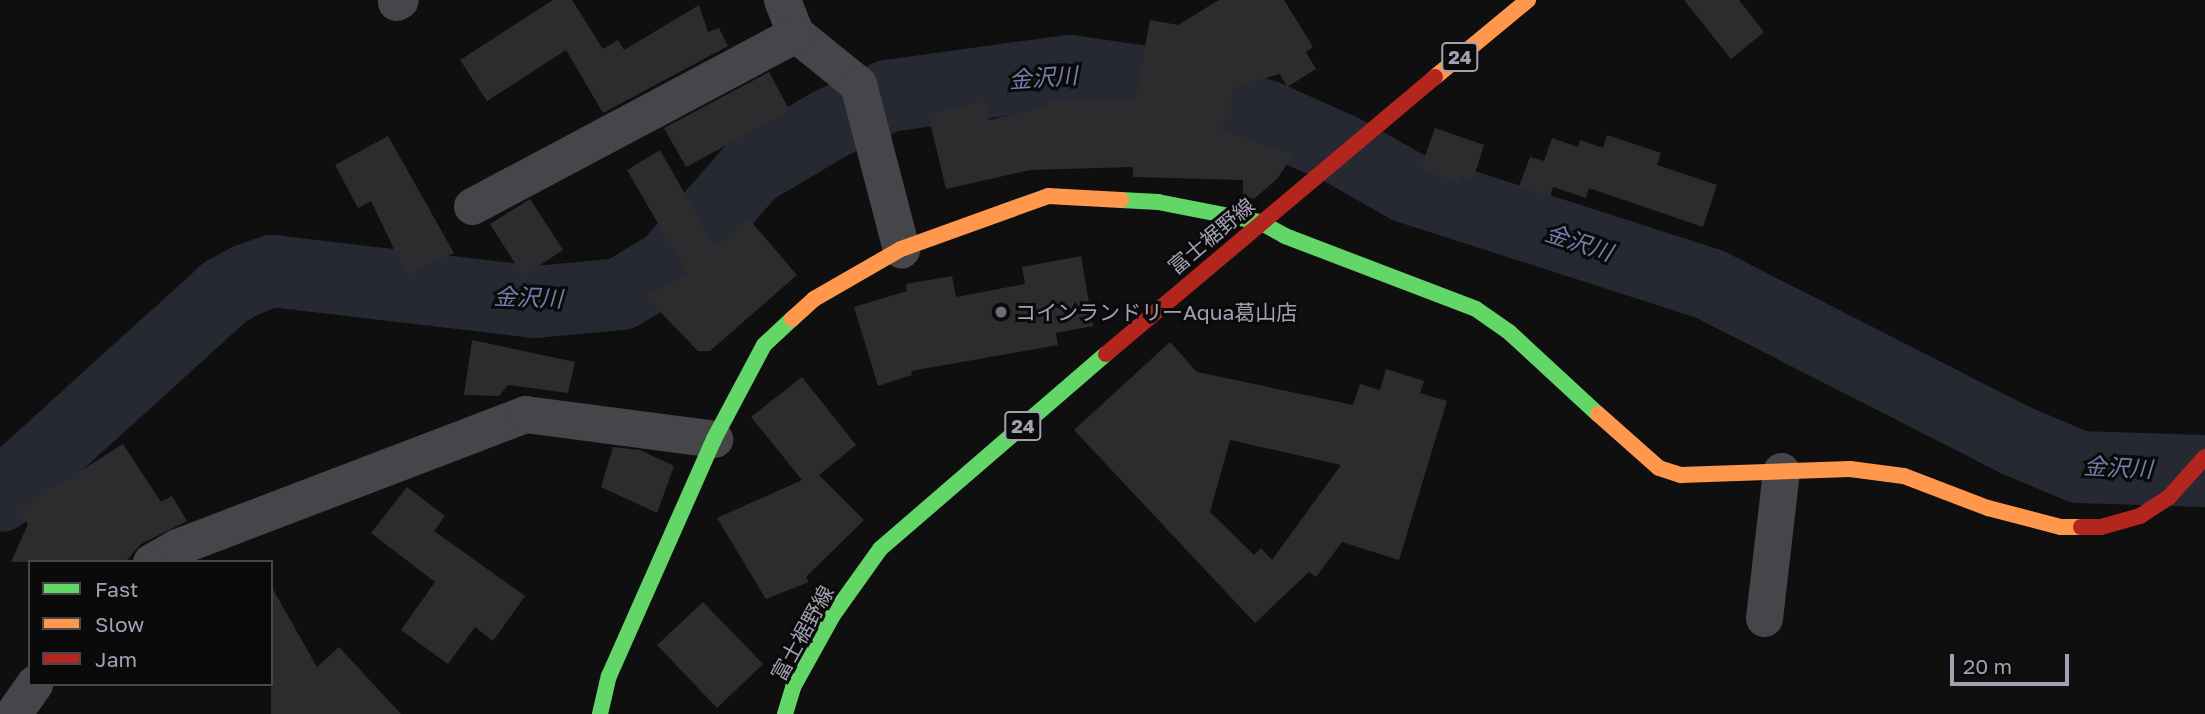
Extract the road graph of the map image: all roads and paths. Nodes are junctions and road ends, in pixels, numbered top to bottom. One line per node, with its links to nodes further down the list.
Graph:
1 (782, 0): 3 (street)
2 (1528, 0): 5 (street, 富士裾野線 / 24)
3 (796, 34): 4 (street); 6 (street)
4 (472, 206)
5 (1260, 222): 6 (street); 9 (street); 15 (street, 富士裾野線 / 24)
6 (901, 249): 7 (street)
7 (714, 439): 10 (street); 14 (street)
8 (2205, 457): 9 (street)
9 (1781, 471): 11 (street)
10 (154, 560)
11 (1763, 618)
12 (33, 686): 13 (street)
13 (13, 714)
14 (600, 714)
15 (785, 714)

